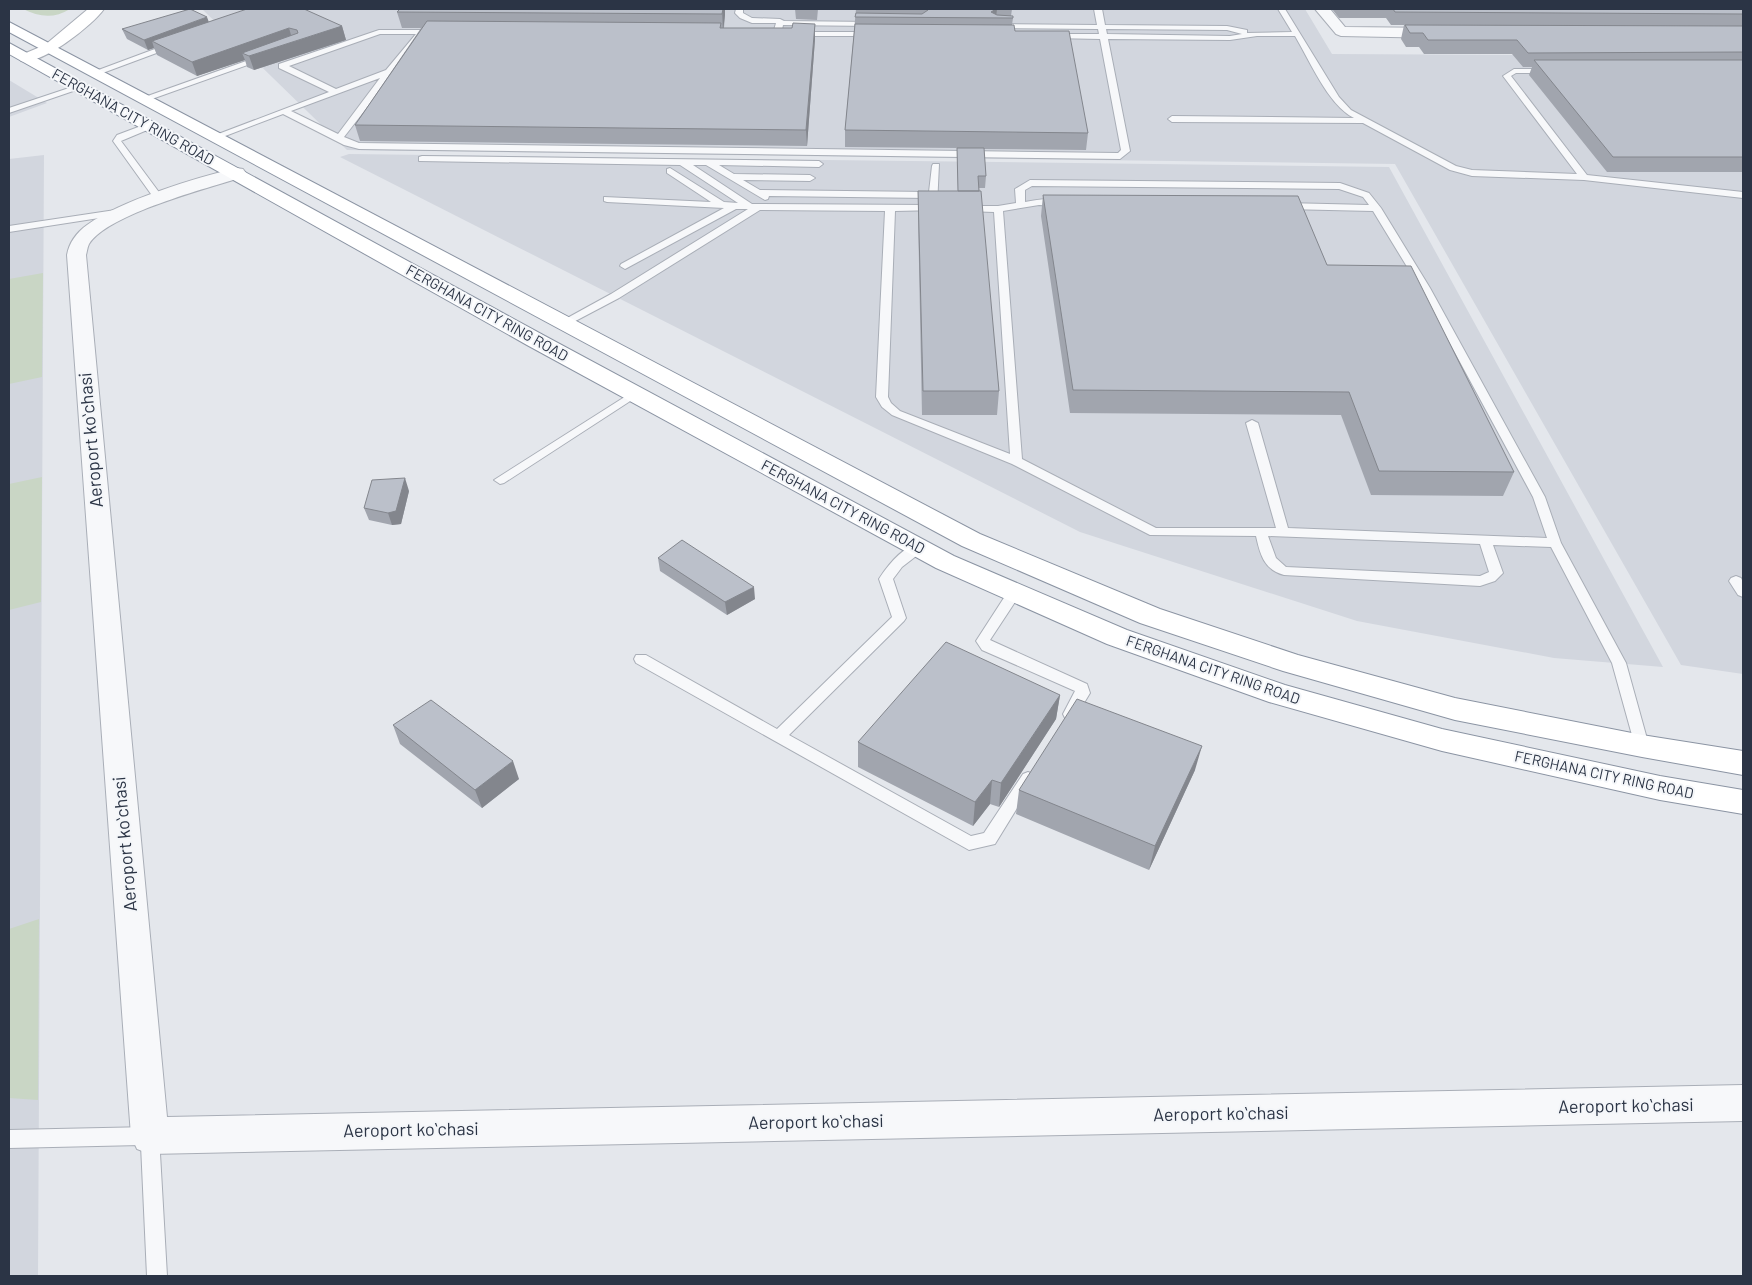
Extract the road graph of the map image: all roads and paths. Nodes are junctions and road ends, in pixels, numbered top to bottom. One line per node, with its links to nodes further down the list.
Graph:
1 (97, 9): 22 (main road)
2 (740, 9): 6 (lane)
3 (1098, 9): 10 (lane)
4 (1282, 9): 18 (lane)
5 (1322, 9): 13 (street)
6 (780, 23): 7 (lane); 15 (lane)
7 (878, 24)
8 (9, 26): 22 (main road, FERGHANA CITY RING ROAD)
9 (985, 26): 10 (lane)
10 (1102, 27): 17 (lane); 20 (lane)
11 (421, 32): 12 (lane); 27 (lane); 29 (lane)
12 (431, 32)
13 (1457, 33)
14 (768, 34): 15 (lane)
15 (778, 34): 16 (lane)
16 (880, 34)
17 (1257, 34): 18 (lane); 20 (lane)
18 (1296, 34): 34 (lane)
19 (1045, 36): 20 (lane)
20 (1103, 36): 37 (lane)
21 (180, 43): 26 (lane)
22 (50, 48): 23 (main road); 26 (main road, FERGHANA CITY RING ROAD)
23 (18, 53): 28 (main road, FERGHANA CITY RING ROAD)
24 (271, 55): 30 (lane)
25 (1554, 71): 46 (lane)
26 (97, 72): 30 (main road, FERGHANA CITY RING ROAD)
27 (389, 72): 29 (lane); 37 (lane)
28 (78, 88): 31 (lane); 35 (main road, FERGHANA CITY RING ROAD)
29 (336, 92): 32 (lane)
30 (146, 98): 36 (main road, FERGHANA CITY RING ROAD)
31 (9, 111)
32 (283, 112): 36 (lane); 37 (lane)
33 (1172, 119): 34 (lane)
34 (1361, 121): 46 (lane)
35 (149, 126): 44 (main road, FERGHANA CITY RING ROAD); 51 (lane)
36 (217, 136): 67 (main road, FERGHANA CITY RING ROAD)
37 (339, 138)
38 (422, 159): 39 (lane)
39 (681, 162): 40 (lane); 58 (lane)
40 (708, 162): 41 (lane); 45 (lane)
41 (820, 164)
42 (936, 166): 49 (lane)
43 (670, 172): 54 (lane)
44 (237, 173): 51 (street, Aeroport koʻchasi); 68 (main road, FERGHANA CITY RING ROAD)
45 (731, 176): 47 (lane); 48 (lane)
46 (1584, 177): 50 (lane)
47 (810, 178)
48 (759, 193): 49 (lane); 59 (lane)
49 (934, 195): 61 (lane)
50 (1743, 195)
51 (159, 199): 64 (street, Aeroport koʻchasi)
52 (607, 199): 54 (lane)
53 (1069, 203): 55 (lane)
54 (722, 205): 56 (lane)
55 (1021, 205): 62 (lane); 63 (lane)
56 (735, 206): 58 (lane); 66 (lane)
57 (1277, 206): 62 (lane)
58 (754, 207): 59 (lane); 67 (lane)
59 (782, 207): 60 (lane)
60 (890, 208): 61 (lane); 70 (lane)
61 (932, 208): 63 (lane)
62 (1376, 208): 75 (lane)
63 (998, 209): 70 (lane)
64 (125, 211): 65 (lane); 86 (street, Aeroport koʻchasi)
65 (9, 229)
66 (625, 266)
67 (564, 324): 81 (main road, FERGHANA CITY RING ROAD)
68 (634, 394): 71 (lane); 76 (main road, FERGHANA CITY RING ROAD)
69 (1252, 423): 73 (lane)
70 (1016, 460): 72 (lane)
71 (500, 480)
72 (1261, 532): 73 (lane); 74 (lane)
73 (1283, 532): 74 (lane)
74 (1486, 541): 75 (lane)
75 (1555, 543): 81 (lane)
76 (919, 547): 77 (main road, FERGHANA CITY RING ROAD); 80 (lane)
77 (1014, 593): 79 (lane); 84 (main road, FERGHANA CITY RING ROAD)
78 (641, 659): 80 (lane)
79 (1062, 726)
80 (779, 736): 83 (lane)
81 (1642, 746): 82 (main road, FERGHANA CITY RING ROAD)
82 (1743, 763)
83 (1036, 766)
84 (1743, 802)
85 (1743, 1103): 86 (street, Aeroport koʻchasi)
86 (150, 1136): 87 (lane); 88 (lane)
87 (9, 1139)
88 (157, 1276)

